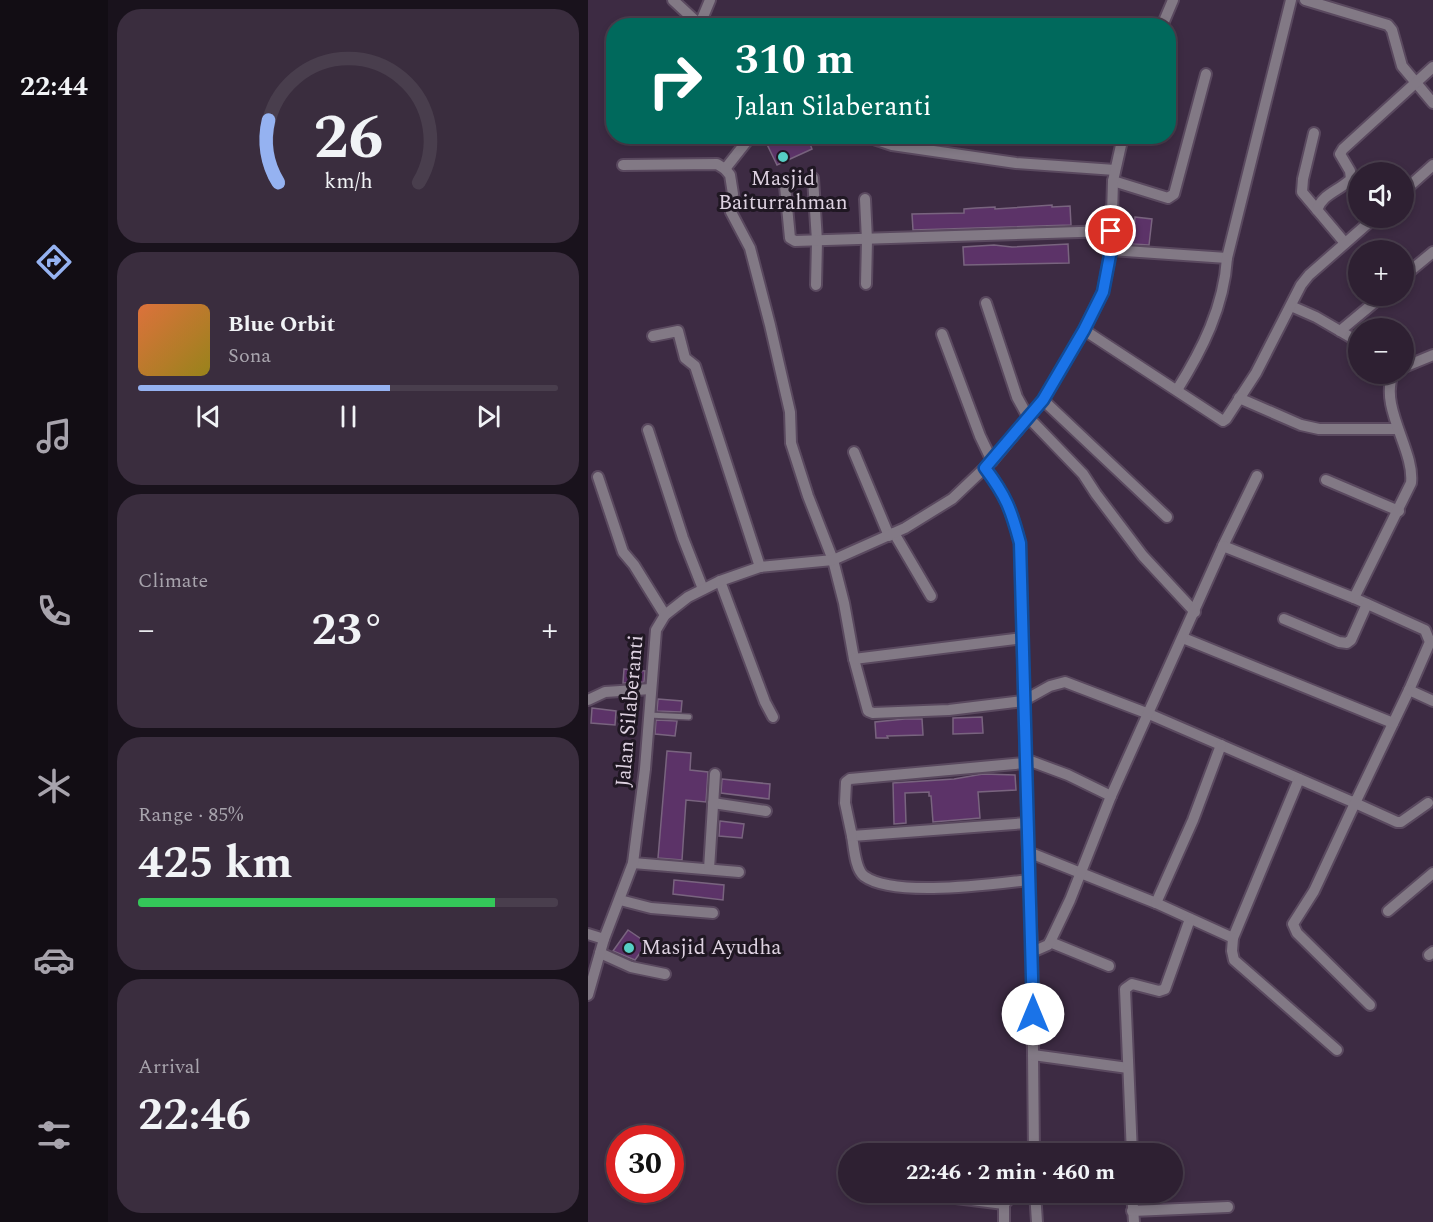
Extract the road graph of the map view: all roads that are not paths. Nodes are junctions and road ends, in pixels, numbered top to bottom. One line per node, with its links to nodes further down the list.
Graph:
1 (673, 0): 6 (street)
2 (710, 0): 7 (street)
3 (1173, 0): 8 (street)
4 (1291, 0): 33 (street)
5 (1305, 0): 11 (street)
6 (693, 18)
7 (704, 18)
8 (1165, 18)
9 (1433, 67): 11 (street)
10 (1206, 74): 20 (street)
11 (1416, 83): 12 (street); 25 (street)
12 (1433, 103)
13 (1314, 134): 25 (street)
14 (745, 144): 19 (street)
15 (889, 144): 20 (street)
16 (1121, 144): 20 (street, Jalan Silaberanti)
17 (623, 165): 19 (street)
18 (1433, 165): 22 (street)
19 (725, 169): 63 (street)
20 (1114, 175): 27 (street, Jalan Silaberanti)
21 (813, 178): 29 (street)
22 (1414, 182)
23 (785, 186): 29 (street)
24 (865, 199): 28 (street)
25 (1317, 210): 30 (street)
26 (1362, 228): 30 (street)
27 (1111, 231): 28 (street); 31 (street, Jalan Silaberanti)
28 (867, 240): 29 (street); 36 (street)
29 (817, 242): 35 (street)
30 (1345, 243): 38 (street)
31 (1111, 250): 33 (street); 40 (street, Jalan Silaberanti)
32 (1433, 252): 34 (street)
33 (1227, 258): 48 (street)
34 (1414, 268)
35 (816, 285)
36 (866, 285)
37 (986, 303): 51 (street)
38 (1291, 306): 41 (street); 49 (street)
39 (1370, 306): 41 (street)
40 (1084, 330): 48 (street); 50 (street, Jalan Silaberanti)
41 (1340, 331): 44 (street)
42 (942, 334): 55 (street)
43 (653, 336): 64 (street)
44 (1348, 336)
45 (1433, 355): 46 (street)
46 (1414, 363)
47 (1390, 384): 52 (street)
48 (1177, 390): 49 (street)
49 (1239, 398): 52 (street)
50 (1043, 400): 51 (street, Jalan Silaberanti); 60 (street)
51 (1028, 417): 55 (street, Jalan Silaberanti); 70 (street)
52 (1397, 429): 59 (street)
53 (648, 430): 66 (street)
54 (854, 452): 61 (street)
55 (989, 464): 61 (street, Jalan Silaberanti); 73 (street)
56 (1257, 476): 62 (street)
57 (598, 477): 71 (street)
58 (1326, 480): 59 (street)
59 (1399, 511): 68 (street)
60 (1167, 517)
61 (891, 534): 63 (street, Jalan Silaberanti); 67 (street)
62 (1223, 546): 68 (street); 70 (street)
63 (833, 560): 64 (street, Jalan Silaberanti); 75 (street)
64 (760, 567): 65 (street, Jalan Silaberanti)
65 (720, 581): 66 (street, Jalan Silaberanti); 84 (street)
66 (703, 589): 71 (street, Jalan Silaberanti)
67 (931, 596)
68 (1354, 598): 69 (street)
69 (1366, 604): 72 (street); 77 (street)
70 (1195, 612): 74 (street)
71 (665, 615): 76 (street, Jalan Silaberanti)
72 (1284, 619)
73 (1023, 638): 75 (street); 79 (street)
74 (1183, 638): 81 (street); 85 (street)
75 (854, 659): 79 (street)
76 (651, 689): 78 (street); 82 (street, Jalan Silaberanti)
77 (1409, 690): 80 (street); 85 (street)
78 (588, 700)
79 (1023, 701): 81 (street); 87 (street)
80 (1433, 701)
81 (1149, 714): 86 (street); 90 (street)
82 (649, 715): 83 (lane); 98 (street, Jalan Silaberanti)
83 (689, 717)
84 (772, 717)
85 (1393, 723): 92 (street)
86 (1221, 745): 89 (street); 105 (street)
87 (1025, 761): 90 (street); 95 (street); 96 (street)
88 (715, 774): 91 (street)
89 (1299, 779): 92 (street); 110 (street)
90 (1111, 795): 101 (street)
91 (713, 803): 94 (street); 99 (street)
92 (1355, 803): 93 (street); 118 (street)
93 (1431, 803)
94 (766, 811)
95 (1027, 823): 96 (street); 97 (street)
96 (852, 836): 103 (street)
97 (1028, 852): 101 (street); 103 (street)
98 (633, 863): 99 (street); 104 (street, Jalan Silaberanti)
99 (709, 869): 100 (street)
100 (738, 872)
101 (1081, 873): 105 (street); 112 (street)
102 (1433, 873): 106 (street)
103 (1029, 880): 113 (street)
104 (620, 900): 107 (street); 111 (street, Jalan Silaberanti)
105 (1156, 903): 108 (street)
106 (1388, 911)
107 (713, 913)
108 (1190, 919): 110 (street); 121 (street)
109 (588, 934): 111 (street)
110 (1233, 938): 119 (street)
111 (604, 939): 114 (street, Jalan Silaberanti)
112 (1050, 942): 113 (street); 115 (street)
113 (1032, 952): 120 (street)
114 (600, 953): 116 (street); 117 (street, Jalan Silaberanti)
115 (1109, 966)
116 (665, 974)
117 (588, 995)
118 (1370, 1005)
119 (1337, 1050)
120 (1033, 1055): 121 (street); 122 (street)
121 (1128, 1068): 123 (street)
122 (1034, 1143)
123 (1131, 1143)
124 (996, 1203): 126 (street)
125 (1036, 1203): 130 (street)
126 (1004, 1204): 129 (street)
127 (1228, 1207): 128 (street)
128 (1133, 1216)
129 (1004, 1222)
130 (1038, 1222)

